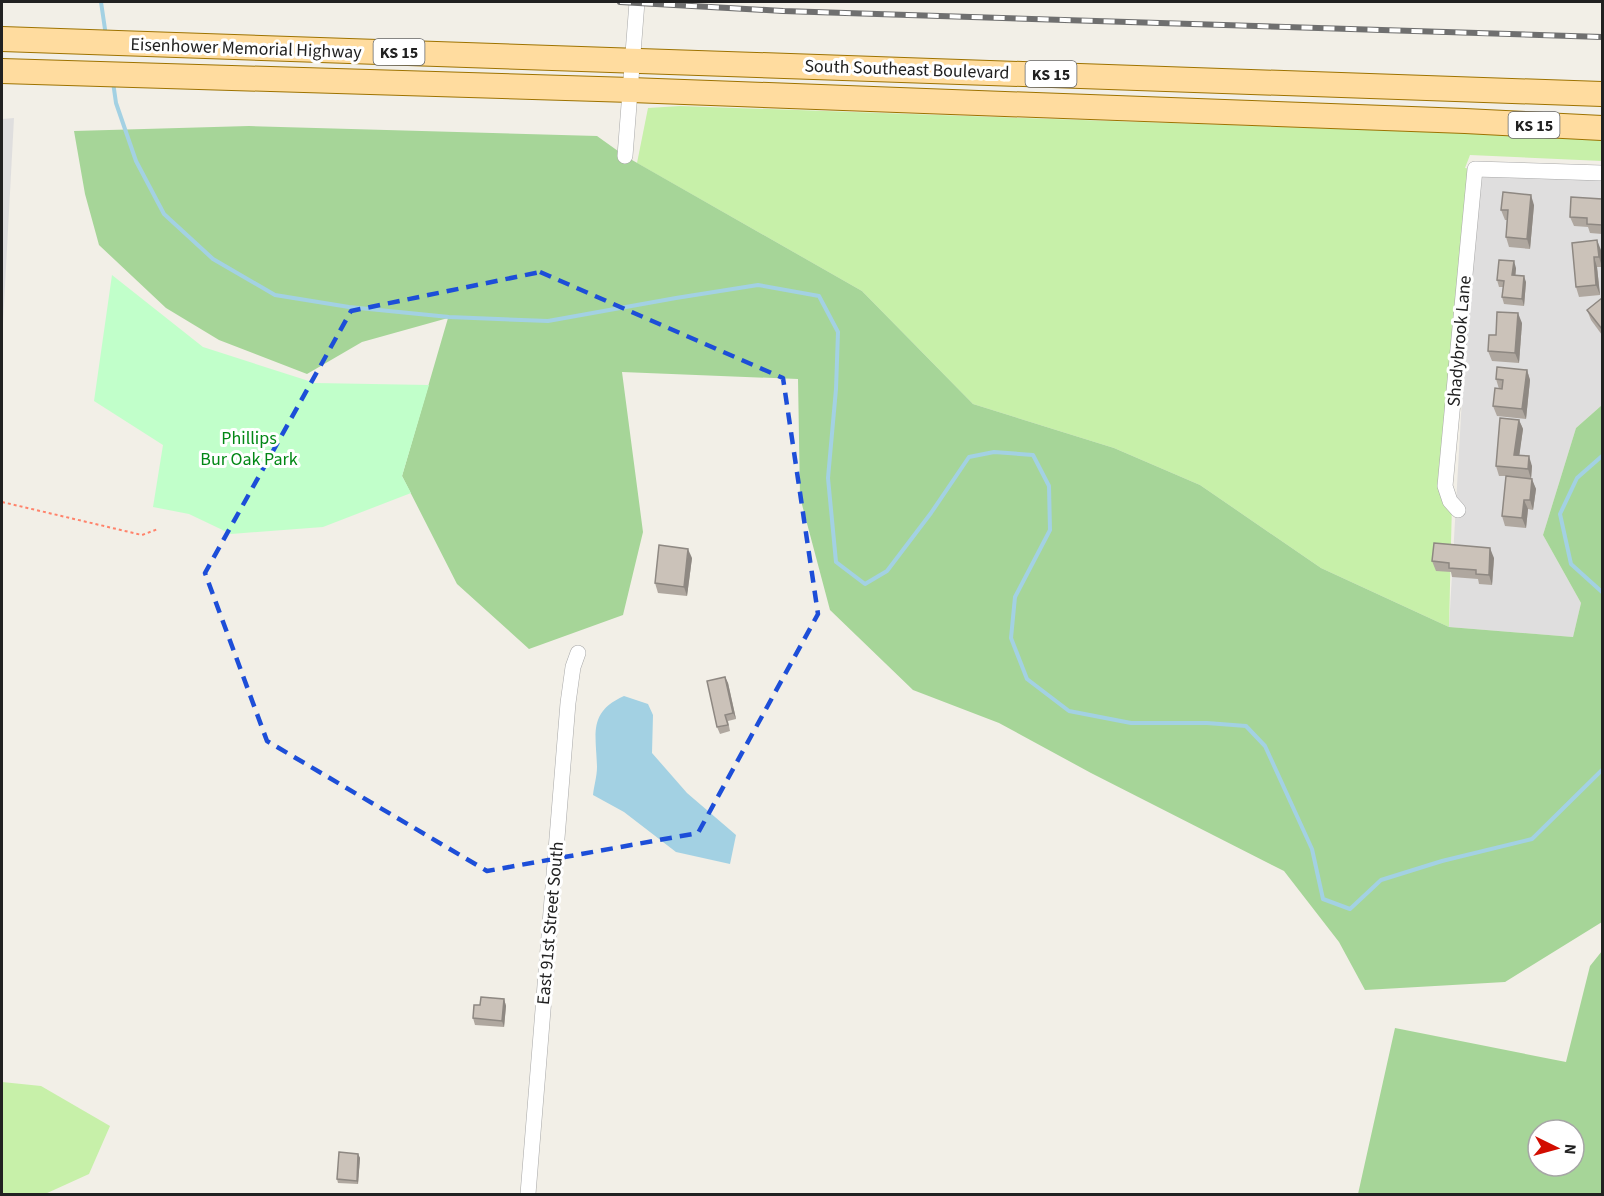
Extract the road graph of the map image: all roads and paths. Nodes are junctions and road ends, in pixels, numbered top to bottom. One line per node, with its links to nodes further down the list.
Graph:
1 (637, 2): 3 (street)
2 (2, 39): 3 (main road, Eisenhower Memorial Highway / KS 15)
3 (634, 59): 5 (street); 6 (main road, South Southeast Boulevard / KS 15)
4 (2, 71): 5 (main road, Eisenhower Memorial Highway / KS 15)
5 (631, 90): 7 (main road, South Southeast Boulevard / KS 15); 8 (street)
6 (1602, 94)
7 (1602, 128)
8 (625, 156)
9 (1602, 173): 11 (street, Shadybrook Lane)
10 (2, 502): 12 (path)
11 (1458, 510)
12 (158, 529)
13 (578, 653): 14 (street, East 91st Street South)
14 (528, 1194)

